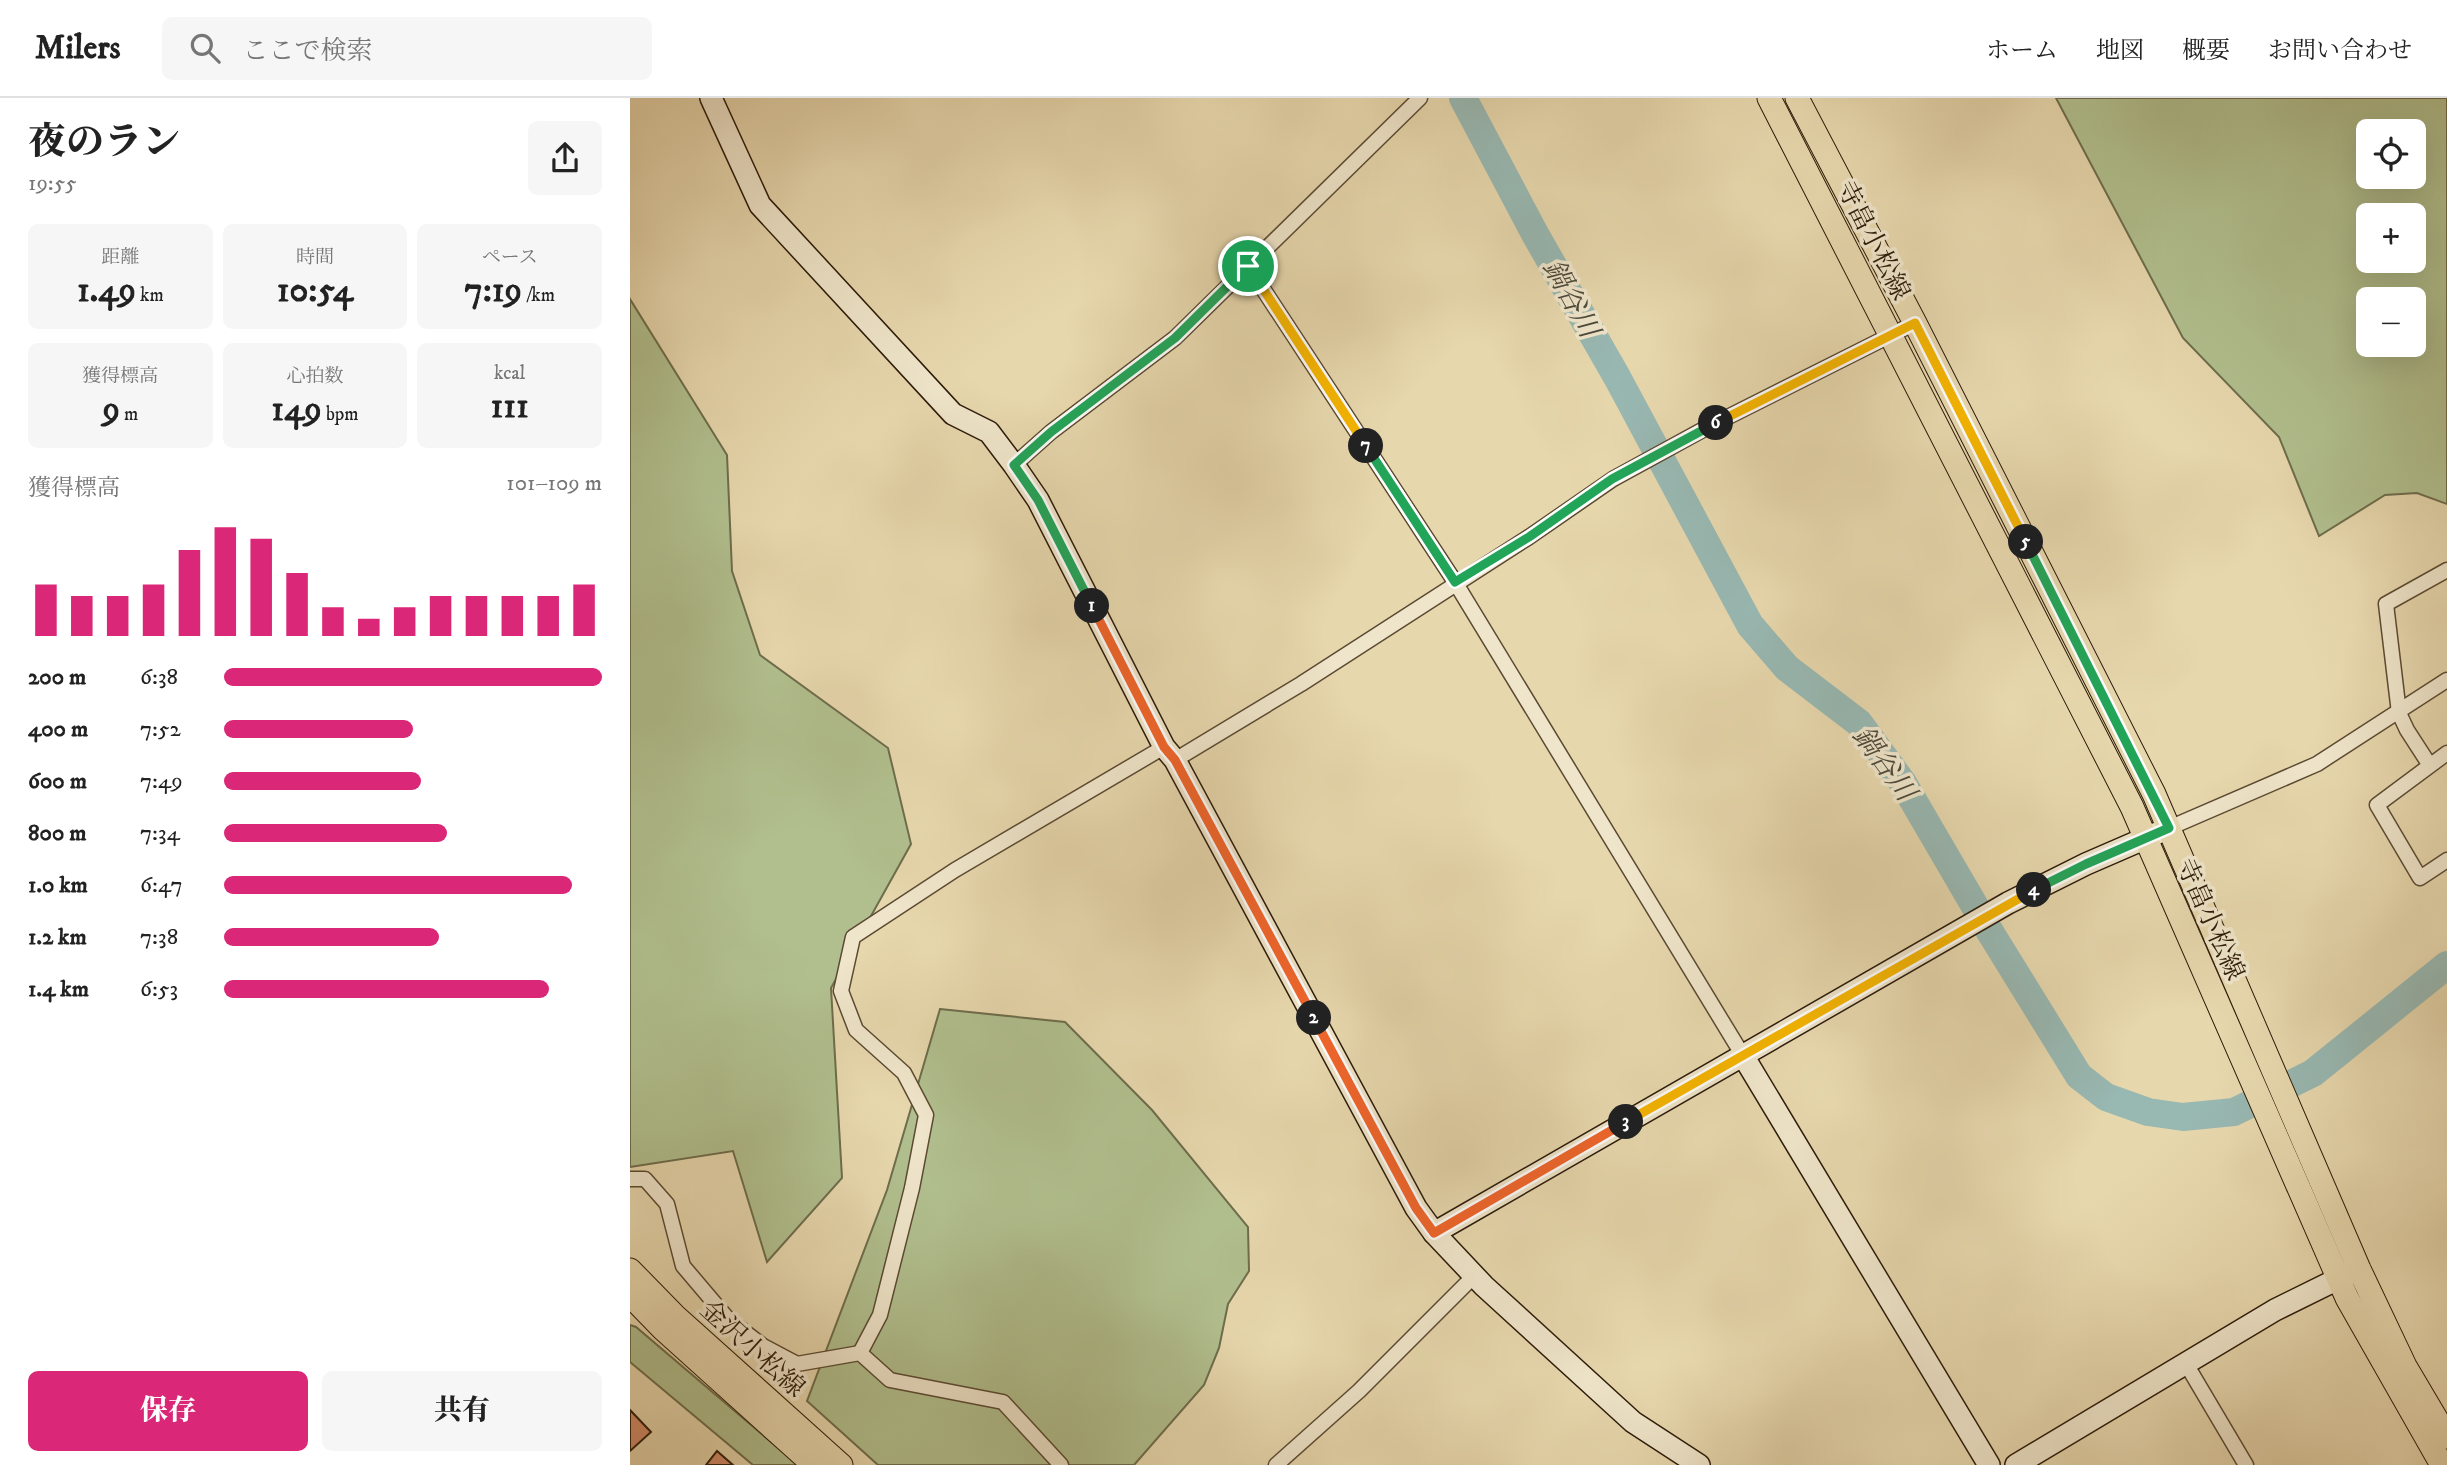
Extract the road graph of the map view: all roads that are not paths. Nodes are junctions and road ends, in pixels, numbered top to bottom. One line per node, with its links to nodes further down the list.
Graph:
1 (711, 98): 8 (street)
2 (1769, 98): 7 (main road, 寺畠小松線)
3 (1797, 98): 6 (main road, 寺畠小松線)
4 (1416, 102): 5 (street)
5 (1248, 266): 8 (street); 10 (street)
6 (1915, 323): 7 (street); 16 (main road, 寺畠小松線)
7 (1891, 335): 10 (street); 17 (main road, 寺畠小松線)
8 (1014, 465): 13 (street)
9 (2447, 570): 12 (street)
10 (1455, 582): 13 (street); 19 (street)
11 (2447, 680): 12 (street)
12 (2399, 713): 15 (street); 16 (street)
13 (1170, 753): 21 (street); 26 (street)
14 (2447, 753): 15 (street)
15 (2429, 764): 18 (street)
16 (2169, 828): 17 (street); 23 (main road, 寺畠小松線)
17 (2146, 838): 19 (street); 23 (main road, 寺畠小松線)
18 (2447, 860)
19 (1742, 1054): 21 (street); 34 (street)
20 (630, 1179): 26 (street)
21 (1434, 1233): 24 (street)
22 (630, 1270): 30 (main road, 金沢小松線)
23 (2349, 1273): 27 (street); 28 (main road, 寺畠小松線); 37 (main road, 寺畠小松線)
24 (1474, 1276): 32 (street); 33 (street)
25 (630, 1295): 29 (main road, 金沢小松線)
26 (860, 1353): 31 (street)
27 (2185, 1362): 35 (street); 36 (street)
28 (2447, 1437)
29 (814, 1465)
30 (841, 1465)
31 (1062, 1465)
32 (1276, 1465)
33 (1699, 1465)
34 (1989, 1465)
35 (2016, 1465)
36 (2246, 1465)
37 (2442, 1465)

